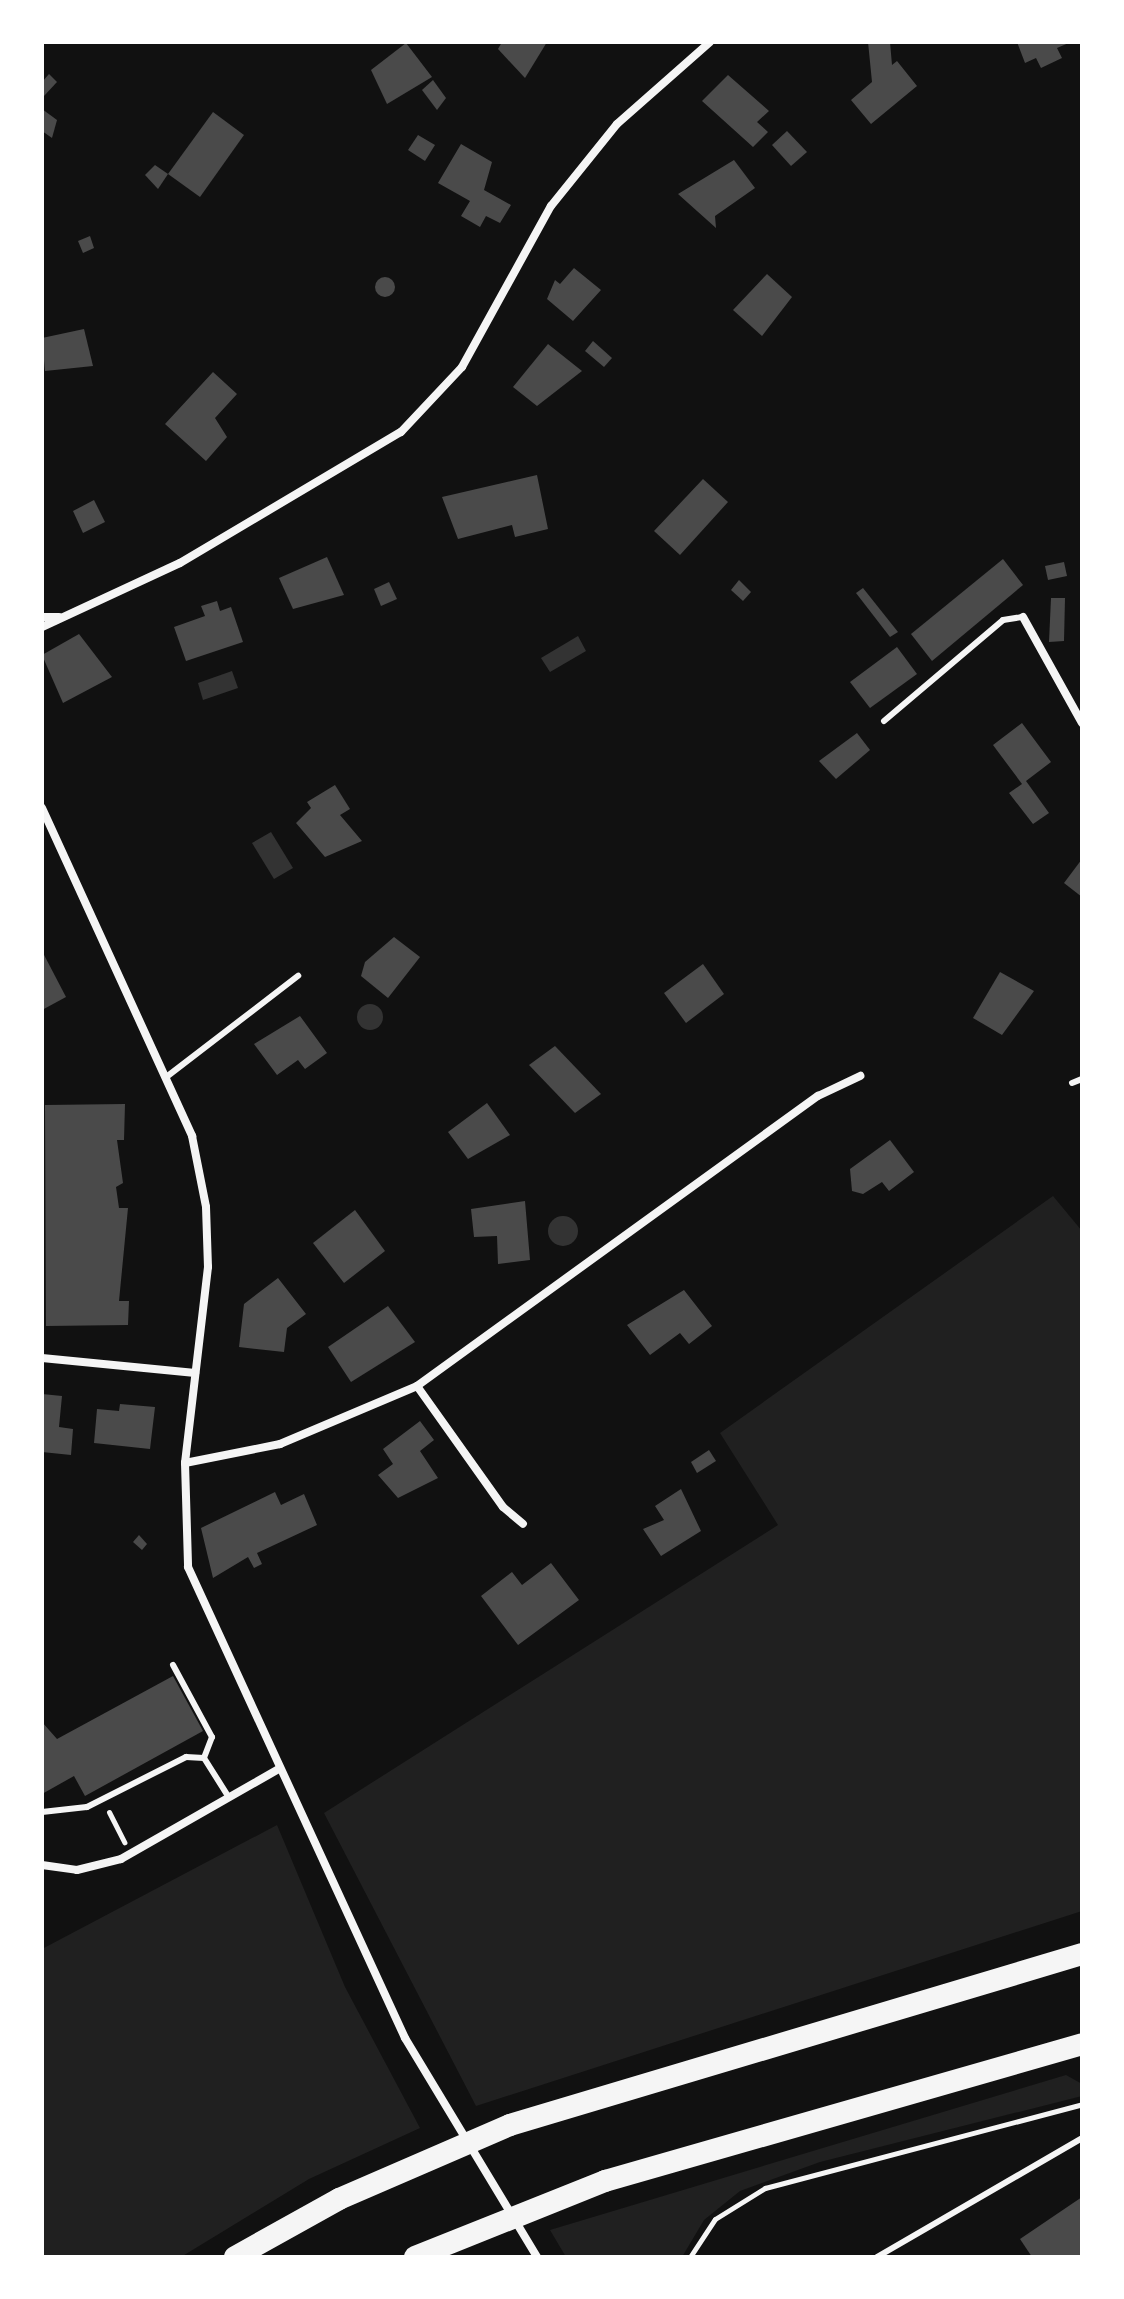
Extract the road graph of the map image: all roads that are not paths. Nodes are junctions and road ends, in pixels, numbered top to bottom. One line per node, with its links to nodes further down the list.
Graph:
1 (710, 42): 3 (street)
2 (42, 617): 3 (street)
3 (60, 617): 5 (street)
4 (1023, 617): 6 (lane); 7 (street)
5 (42, 627)
6 (884, 721)
7 (1082, 723)
8 (42, 808): 11 (street)
9 (298, 976): 11 (lane)
10 (860, 1076): 16 (street)
11 (165, 1078): 15 (street)
12 (1082, 1079): 13 (lane)
13 (1072, 1083)
14 (42, 1358): 15 (street)
15 (195, 1373): 17 (street)
16 (417, 1386): 17 (street); 18 (street)
17 (185, 1463): 21 (street)
18 (523, 1524)
19 (173, 1665): 20 (lane)
20 (204, 1758): 22 (lane); 23 (lane)
21 (277, 1770): 22 (street); 30 (street)
22 (228, 1796): 24 (street)
23 (42, 1812)
24 (42, 1865)
25 (1082, 1954): 28 (highway)
26 (1082, 2044): 29 (highway)
27 (1082, 2138): 31 (lane)
28 (235, 2257)
29 (415, 2257)
30 (537, 2257)
31 (877, 2257)

